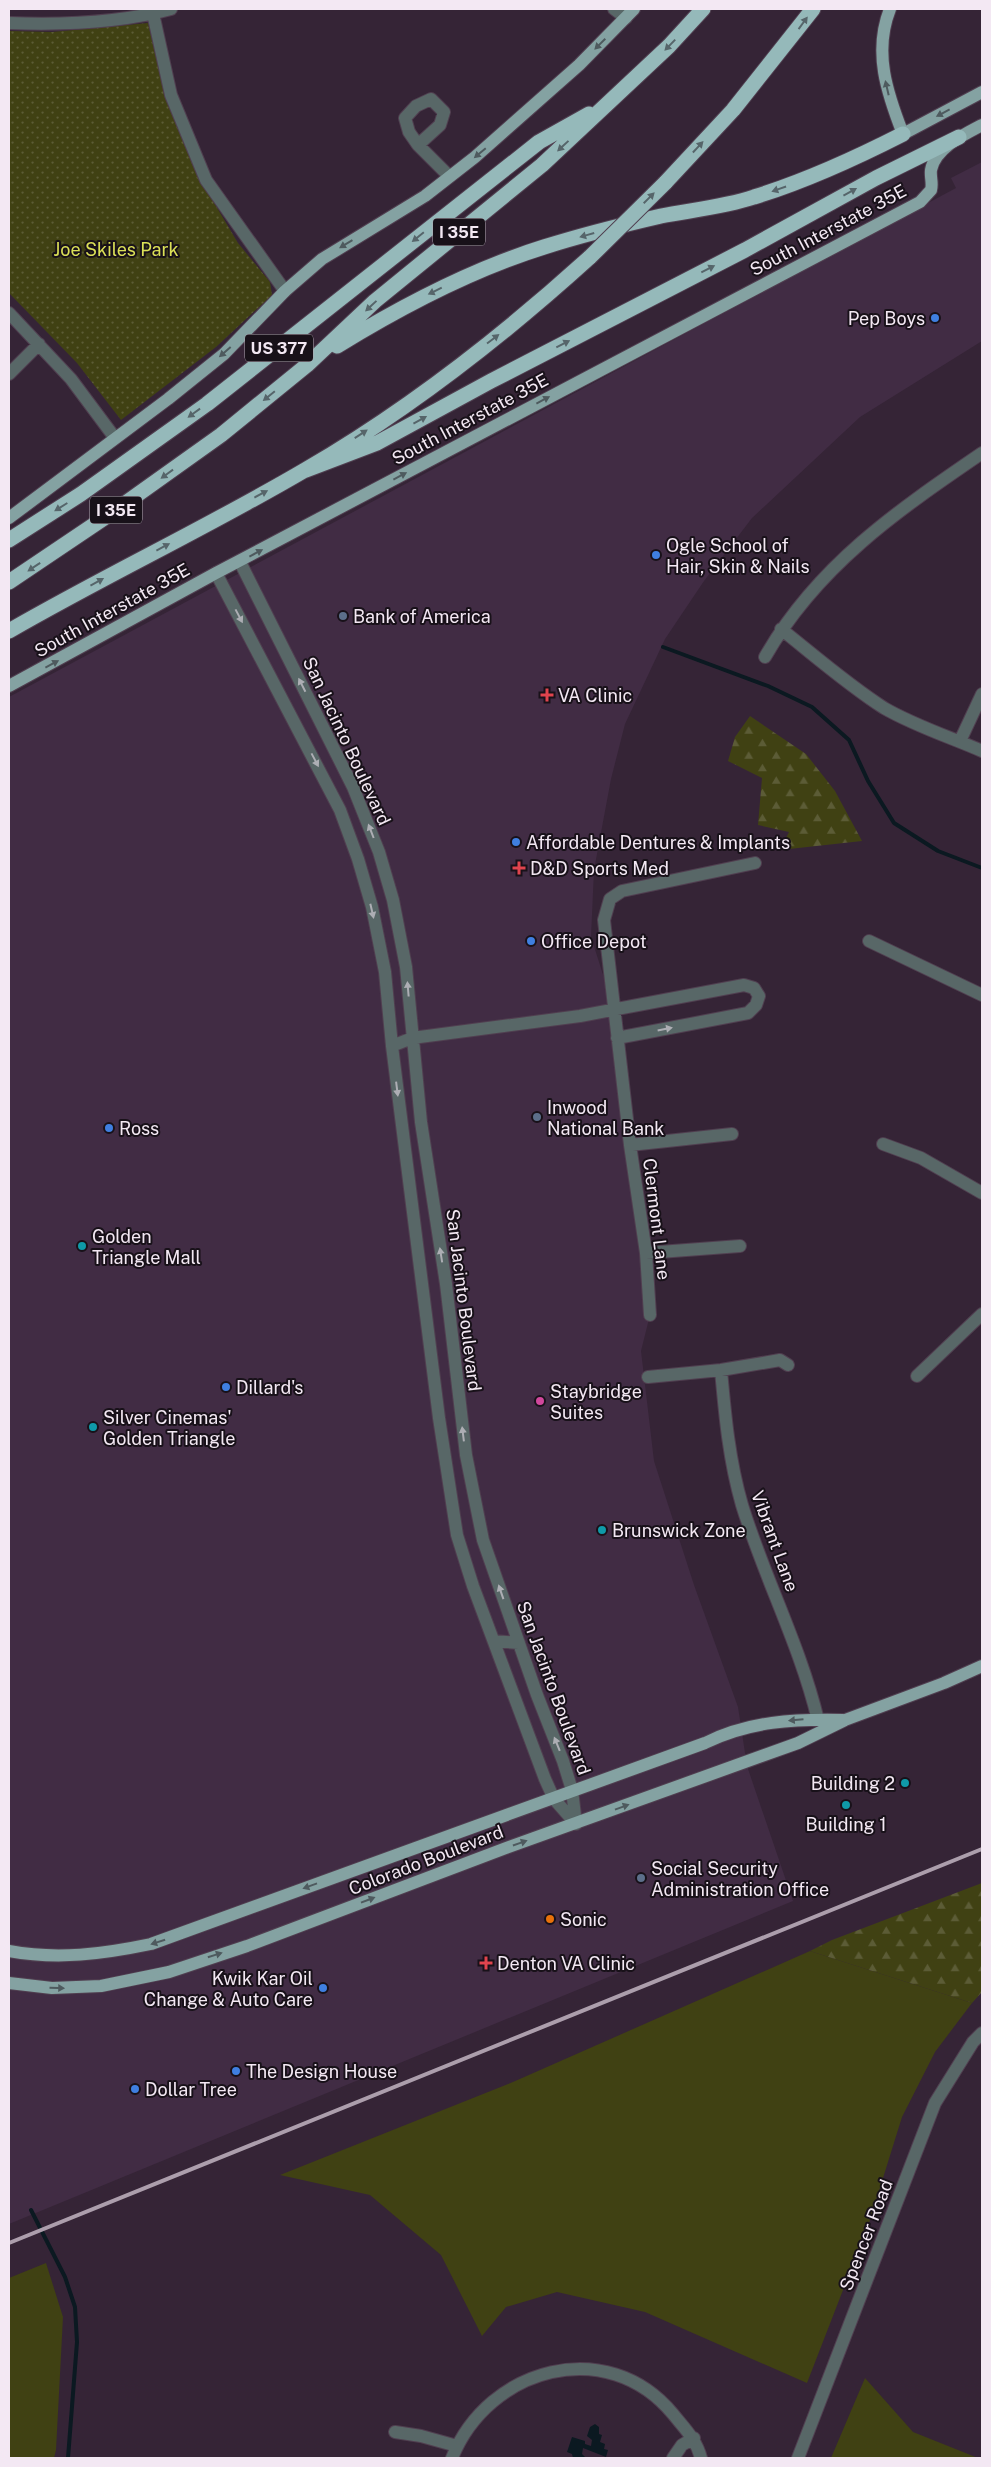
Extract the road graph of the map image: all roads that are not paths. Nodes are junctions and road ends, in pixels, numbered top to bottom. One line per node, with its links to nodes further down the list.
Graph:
1 (171, 9): 6 (street)
2 (614, 9): 7 (street)
3 (703, 9): 10 (highway, I 35E, one-way to 10)
4 (813, 9): 23 (highway, one-way to 4, bridge)
5 (890, 9): 12 (main road, one-way to 5)
6 (152, 11): 8 (street); 16 (street)
7 (630, 14): 15 (main road, one-way to 15)
8 (9, 23)
9 (982, 92): 12 (main road, one-way to 12)
10 (612, 101): 19 (highway, I 35E, one-way to 19); 25 (highway, US 377, one-way to 25)
11 (982, 125): 13 (main road, South Interstate 35E)
12 (903, 134): 19 (highway, one-way to 19)
13 (959, 137): 23 (highway, one-way to 13); 26 (main road, South Interstate 35E, one-way to 13)
14 (418, 144): 15 (street)
15 (449, 176): 16 (main road, one-way to 16)
16 (286, 291): 21 (main road, one-way to 21)
17 (9, 313): 18 (street)
18 (39, 344): 20 (street); 21 (street)
19 (307, 365): 28 (highway, I 35E, one-way to 28)
20 (9, 374)
21 (115, 438): 24 (main road)
22 (982, 454): 29 (street)
23 (306, 470): 30 (highway, one-way to 23)
24 (9, 518)
25 (9, 540)
26 (240, 562): 27 (main road, South Interstate 35E); 36 (street, San Jacinto Boulevard, one-way to 26)
27 (216, 573): 32 (main road, South Interstate 35E, one-way to 27); 37 (street, San Jacinto Boulevard, one-way to 37)
28 (9, 582)
29 (781, 629): 31 (street); 34 (street)
30 (9, 631)
31 (765, 658)
32 (9, 686)
33 (982, 694): 34 (street)
34 (960, 741): 35 (street)
35 (982, 751)
36 (379, 852): 37 (street); 42 (street, San Jacinto Boulevard, one-way to 36)
37 (358, 859): 44 (street, San Jacinto Boulevard, one-way to 44)
38 (754, 863): 41 (street, Clermont Lane)
39 (869, 941): 40 (street)
40 (982, 995)
41 (614, 1010): 42 (street); 43 (street, Clermont Lane); 43 (street, one-way to 41)
42 (412, 1038): 44 (street); 45 (street, San Jacinto Boulevard)
43 (617, 1038): 49 (street, Clermont Lane)
44 (392, 1046): 46 (street, San Jacinto Boulevard)
45 (415, 1063): 46 (street); 55 (street, San Jacinto Boulevard, one-way to 45)
46 (394, 1065): 56 (street, San Jacinto Boulevard, one-way to 56)
47 (732, 1134): 49 (street)
48 (883, 1144): 50 (street)
49 (630, 1145): 52 (street, Clermont Lane)
50 (982, 1194)
51 (740, 1246): 52 (street)
52 (646, 1253): 54 (street, Clermont Lane)
53 (982, 1314): 59 (street)
54 (650, 1315)
55 (451, 1329): 56 (street); 62 (street, San Jacinto Boulevard, one-way to 55)
56 (429, 1332): 61 (street, San Jacinto Boulevard)
57 (788, 1365): 58 (street)
58 (721, 1370): 60 (street); 65 (street, Vibrant Lane)
59 (917, 1376)
60 (648, 1377)
61 (494, 1641): 62 (street); 63 (street, San Jacinto Boulevard)
62 (519, 1644): 63 (street); 67 (street, San Jacinto Boulevard, one-way to 62)
63 (501, 1660): 68 (street, San Jacinto Boulevard)
64 (982, 1666): 66 (main road, Colorado Boulevard)
65 (818, 1720): 66 (main road, Colorado Boulevard); 67 (main road, Colorado Boulevard, one-way to 67)
66 (845, 1720): 69 (main road, Colorado Boulevard, one-way to 66)
67 (572, 1790): 68 (main road, Colorado Boulevard); 69 (street, San Jacinto Boulevard)
68 (554, 1799): 69 (street, San Jacinto Boulevard); 70 (main road, Colorado Boulevard, one-way to 70)
69 (576, 1824): 71 (main road, Colorado Boulevard, one-way to 69)
70 (9, 1951)
71 (9, 1983)
72 (982, 2033): 79 (street, Spencer Road)
73 (395, 2432): 75 (street)
74 (694, 2438): 75 (street); 77 (street); 78 (street)
75 (457, 2446): 76 (street)
76 (452, 2458)
77 (673, 2458)
78 (701, 2458)
79 (798, 2458)

